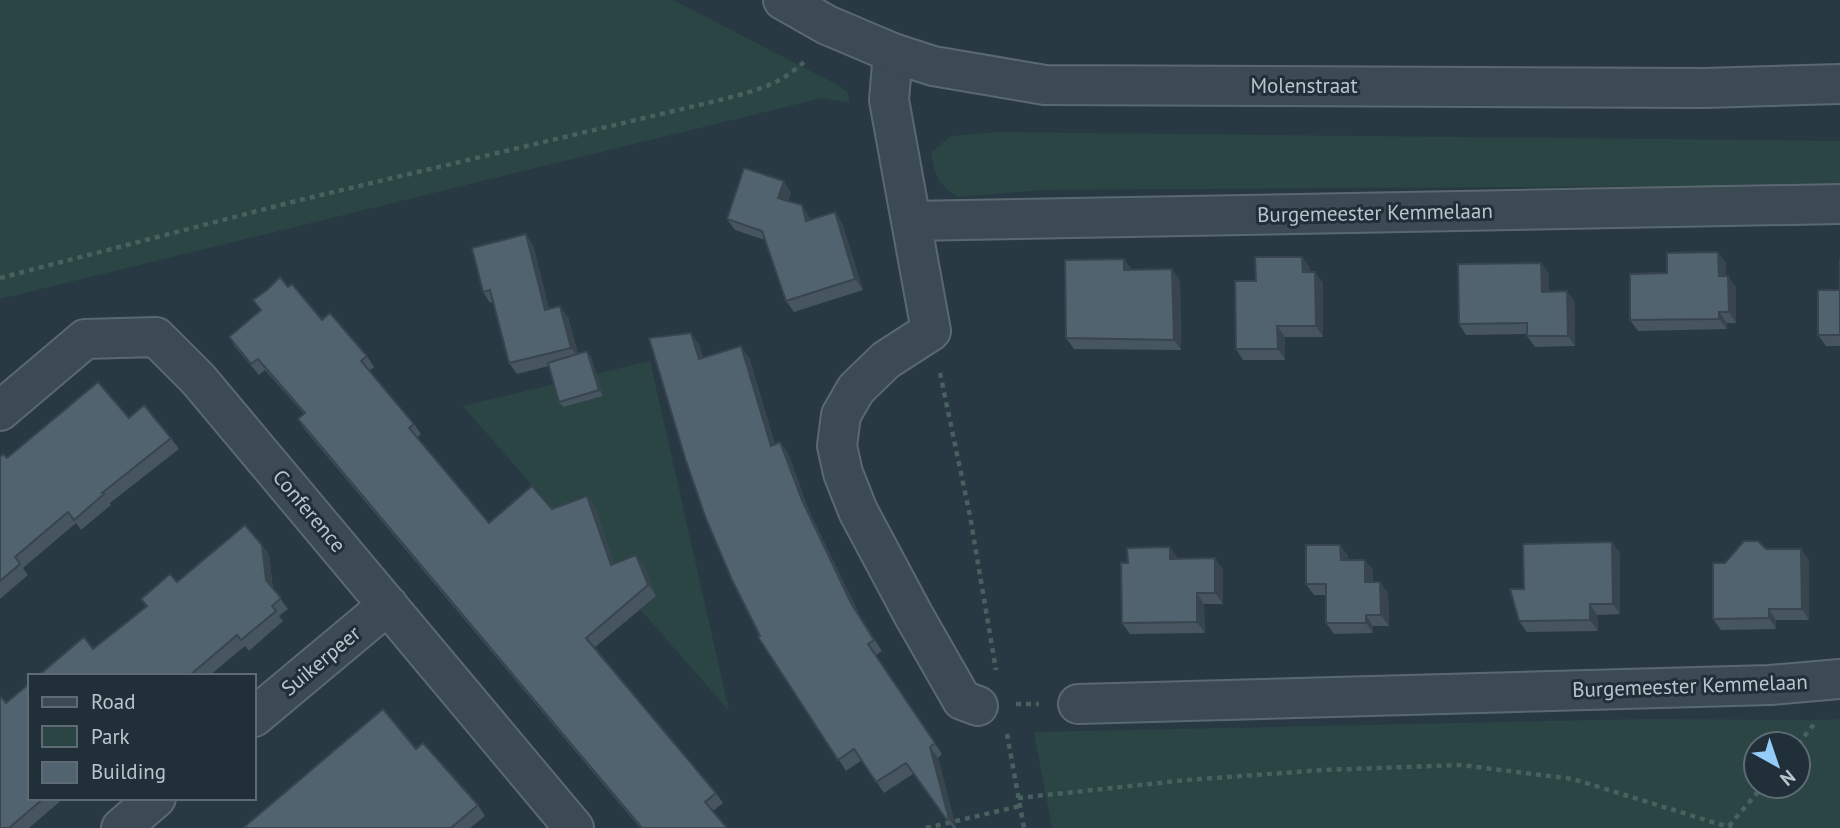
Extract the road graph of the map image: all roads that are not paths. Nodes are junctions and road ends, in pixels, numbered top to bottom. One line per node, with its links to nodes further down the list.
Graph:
1 (783, 0): 2 (street, Molenstraat)
2 (893, 53): 3 (street, Molenstraat); 5 (street)
3 (1840, 84)
4 (1840, 204): 5 (street, Burgemeester Kemmelaan)
5 (911, 221): 10 (street)
6 (0, 411): 7 (street, Conference)
7 (388, 605): 11 (street, Suikerpeer); 14 (street, Conference)
8 (1840, 679): 9 (street, Burgemeester Kemmelaan)
9 (1078, 704)
10 (994, 705)
11 (256, 715)
12 (154, 800): 13 (street)
13 (121, 828)
14 (574, 828)

